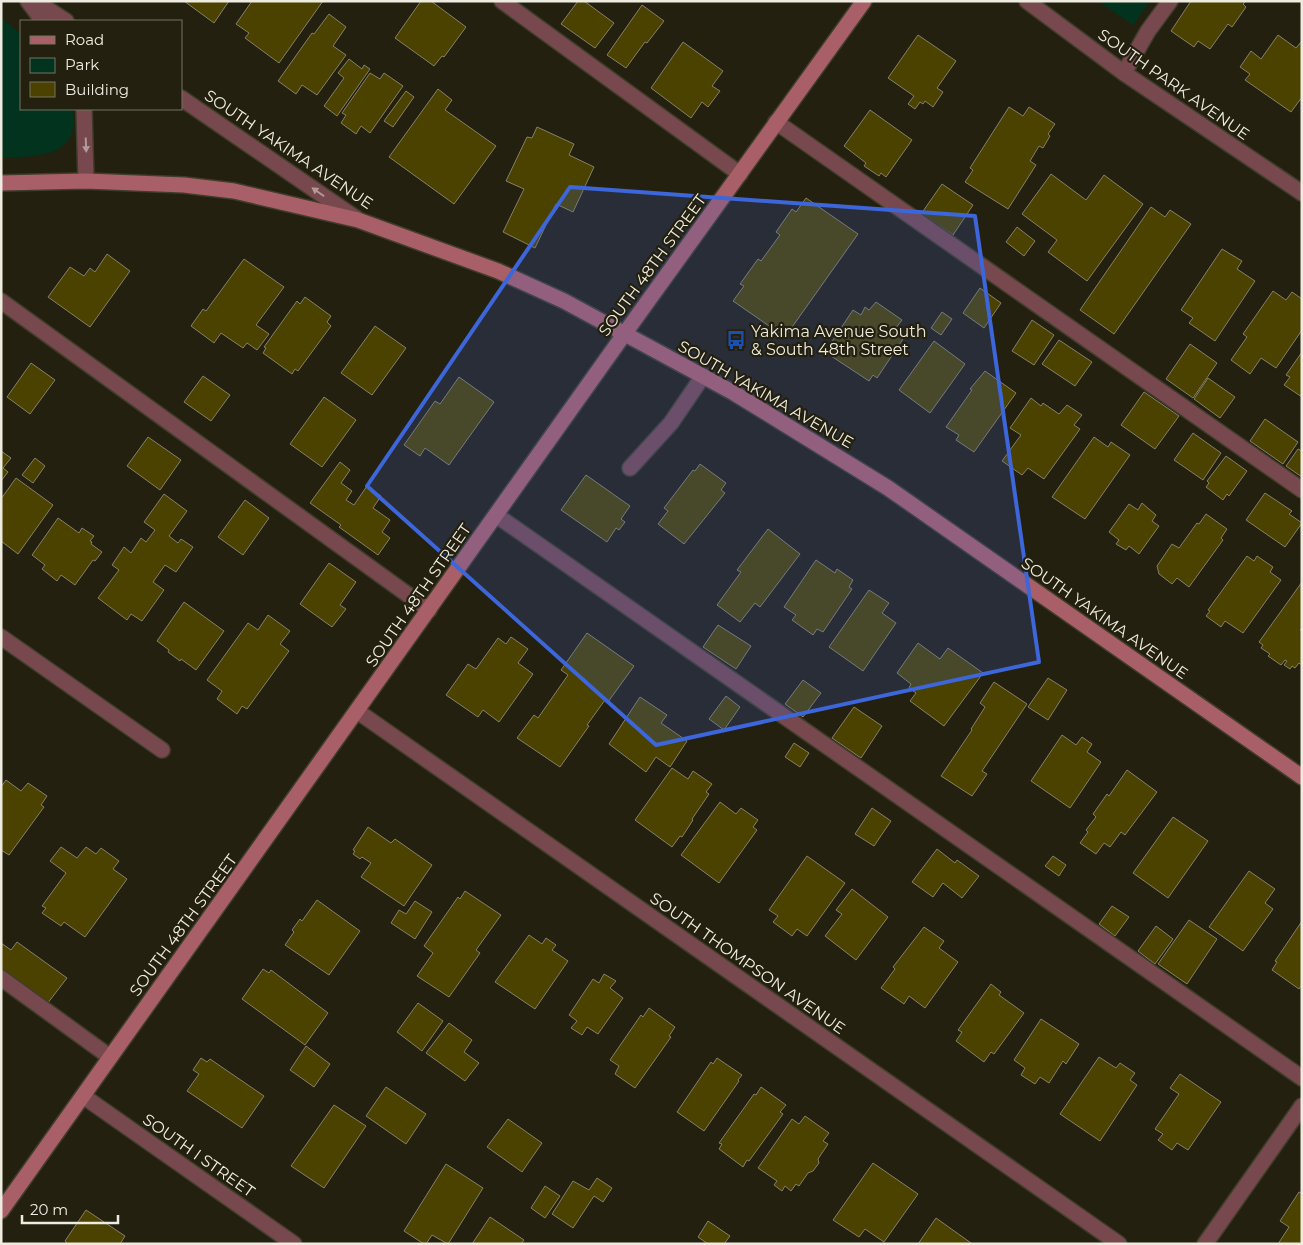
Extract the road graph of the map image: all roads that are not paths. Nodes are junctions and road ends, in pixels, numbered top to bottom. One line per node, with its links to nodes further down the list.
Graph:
1 (28, 1): 7 (street)
2 (36, 1): 8 (street)
3 (502, 1): 13 (street)
4 (864, 1): 12 (main road, SOUTH 48TH STREET)
5 (1028, 1): 9 (street, SOUTH PARK AVENUE)
6 (1170, 1): 9 (street)
7 (43, 20)
8 (64, 20)
9 (1124, 73): 16 (street, SOUTH PARK AVENUE)
10 (182, 99): 17 (street, SOUTH YAKIMA AVENUE, one-way to 10)
11 (84, 110): 14 (street, one-way to 14)
12 (776, 122): 13 (main road, SOUTH 48TH STREET); 22 (street)
13 (740, 174): 19 (main road, SOUTH 48TH STREET)
14 (86, 181): 15 (main road); 17 (main road)
15 (1, 183)
16 (1302, 193)
17 (358, 220): 19 (main road, SOUTH YAKIMA AVENUE)
18 (1, 301): 24 (street)
19 (625, 333): 20 (main road, SOUTH YAKIMA AVENUE); 23 (main road, SOUTH 48TH STREET)
20 (704, 376): 21 (street); 28 (main road, SOUTH YAKIMA AVENUE)
21 (630, 468)
22 (1302, 490)
23 (496, 516): 24 (main road, SOUTH 48TH STREET); 31 (street)
24 (429, 610): 26 (main road, SOUTH 48TH STREET)
25 (1, 637): 27 (street)
26 (357, 711): 30 (main road, SOUTH 48TH STREET); 36 (street, SOUTH THOMPSON AVENUE)
27 (162, 750)
28 (1302, 778)
29 (1, 978): 30 (street)
30 (110, 1057): 32 (main road, SOUTH 48TH STREET)
31 (1302, 1078)
32 (83, 1096): 34 (main road, SOUTH 48TH STREET); 35 (street, SOUTH I STREET)
33 (1302, 1106): 37 (street)
34 (1, 1211)
35 (294, 1244)
36 (1119, 1244)
37 (1205, 1244)

